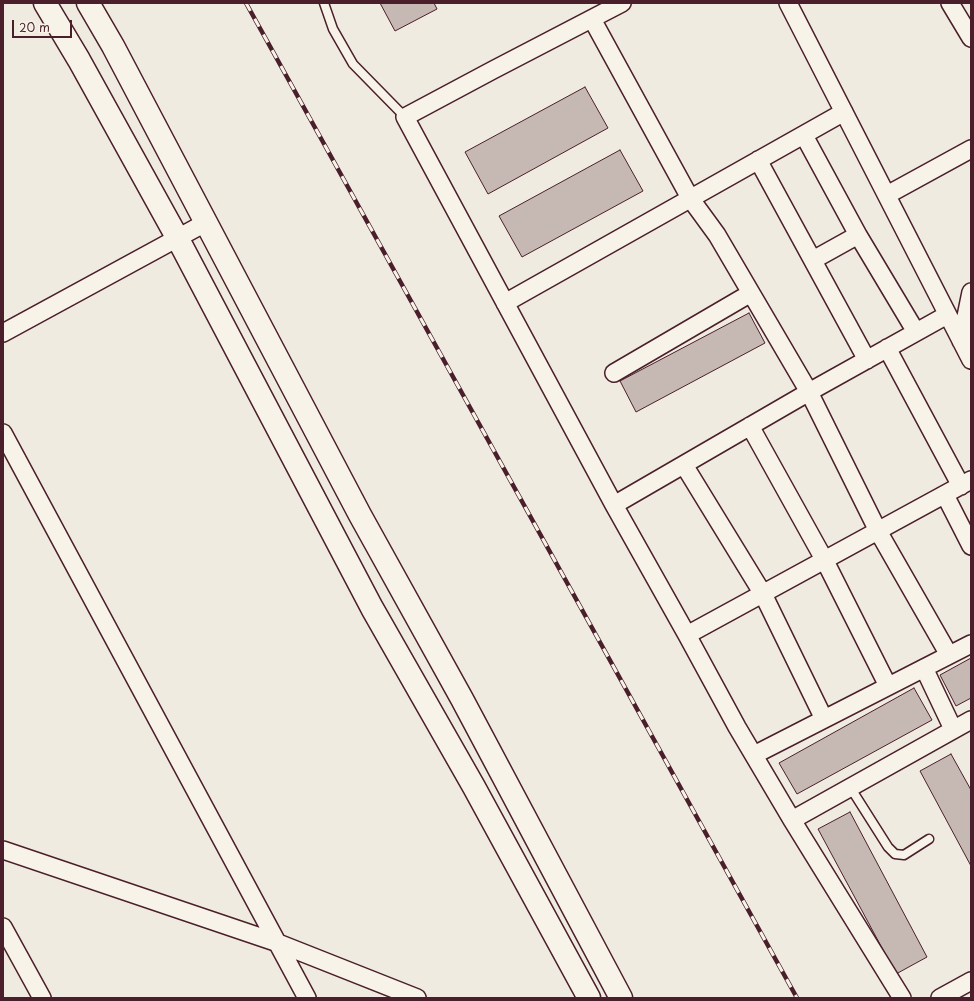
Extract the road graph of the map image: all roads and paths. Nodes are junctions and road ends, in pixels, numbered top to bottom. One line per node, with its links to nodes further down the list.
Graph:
1 (46, 3): 18 (main road)
2 (88, 3): 16 (main road)
3 (324, 3): 10 (lane)
4 (622, 3): 7 (street)
5 (788, 3): 9 (street)
6 (950, 3): 8 (street)
7 (592, 19): 10 (street); 15 (street)
8 (971, 38)
9 (844, 112): 13 (street); 14 (street)
10 (405, 117): 22 (street)
11 (808, 141): 17 (street)
12 (971, 149): 14 (street)
13 (758, 160): 15 (street); 19 (street)
14 (887, 195): 23 (street)
15 (690, 198): 21 (street); 22 (street)
16 (207, 222): 18 (street); 62 (main road)
17 (858, 236): 19 (street); 24 (street)
18 (178, 239): 25 (street); 61 (main road)
19 (812, 260): 28 (street)
20 (971, 292): 26 (street)
21 (751, 293): 30 (street); 31 (street)
22 (506, 302): 37 (street)
23 (947, 315): 24 (street); 26 (street)
24 (916, 332): 27 (street)
25 (3, 333)
26 (961, 341): 29 (street)
27 (888, 348): 28 (street); 35 (street)
28 (867, 360): 31 (street)
29 (971, 360)
30 (614, 373)
31 (810, 392): 32 (street); 38 (street)
32 (750, 426): 34 (street); 40 (street)
33 (3, 433): 56 (street)
34 (684, 465): 37 (street); 41 (street)
35 (966, 483): 36 (street)
36 (945, 495): 38 (street); 39 (street)
37 (614, 505): 42 (street)
38 (878, 531): 40 (street); 44 (street)
39 (971, 546)
40 (825, 560): 41 (street); 46 (street)
41 (763, 594): 42 (street); 47 (street)
42 (687, 635): 50 (street)
43 (971, 644): 44 (street)
44 (949, 655): 45 (street)
45 (924, 668): 46 (street); 49 (street)
46 (888, 686): 47 (street)
47 (824, 719): 50 (street)
48 (971, 720): 49 (street)
49 (953, 729): 51 (street)
50 (754, 755): 52 (street)
51 (850, 787): 52 (street); 53 (lane)
52 (792, 820): 63 (street)
53 (929, 839)
54 (3, 850): 56 (street)
55 (3, 927): 58 (street)
56 (278, 943): 59 (street); 60 (street)
57 (971, 981): 64 (street)
58 (42, 998)
59 (307, 998)
60 (417, 998)
61 (589, 998)
62 (621, 998)
63 (902, 998)
64 (940, 998)

